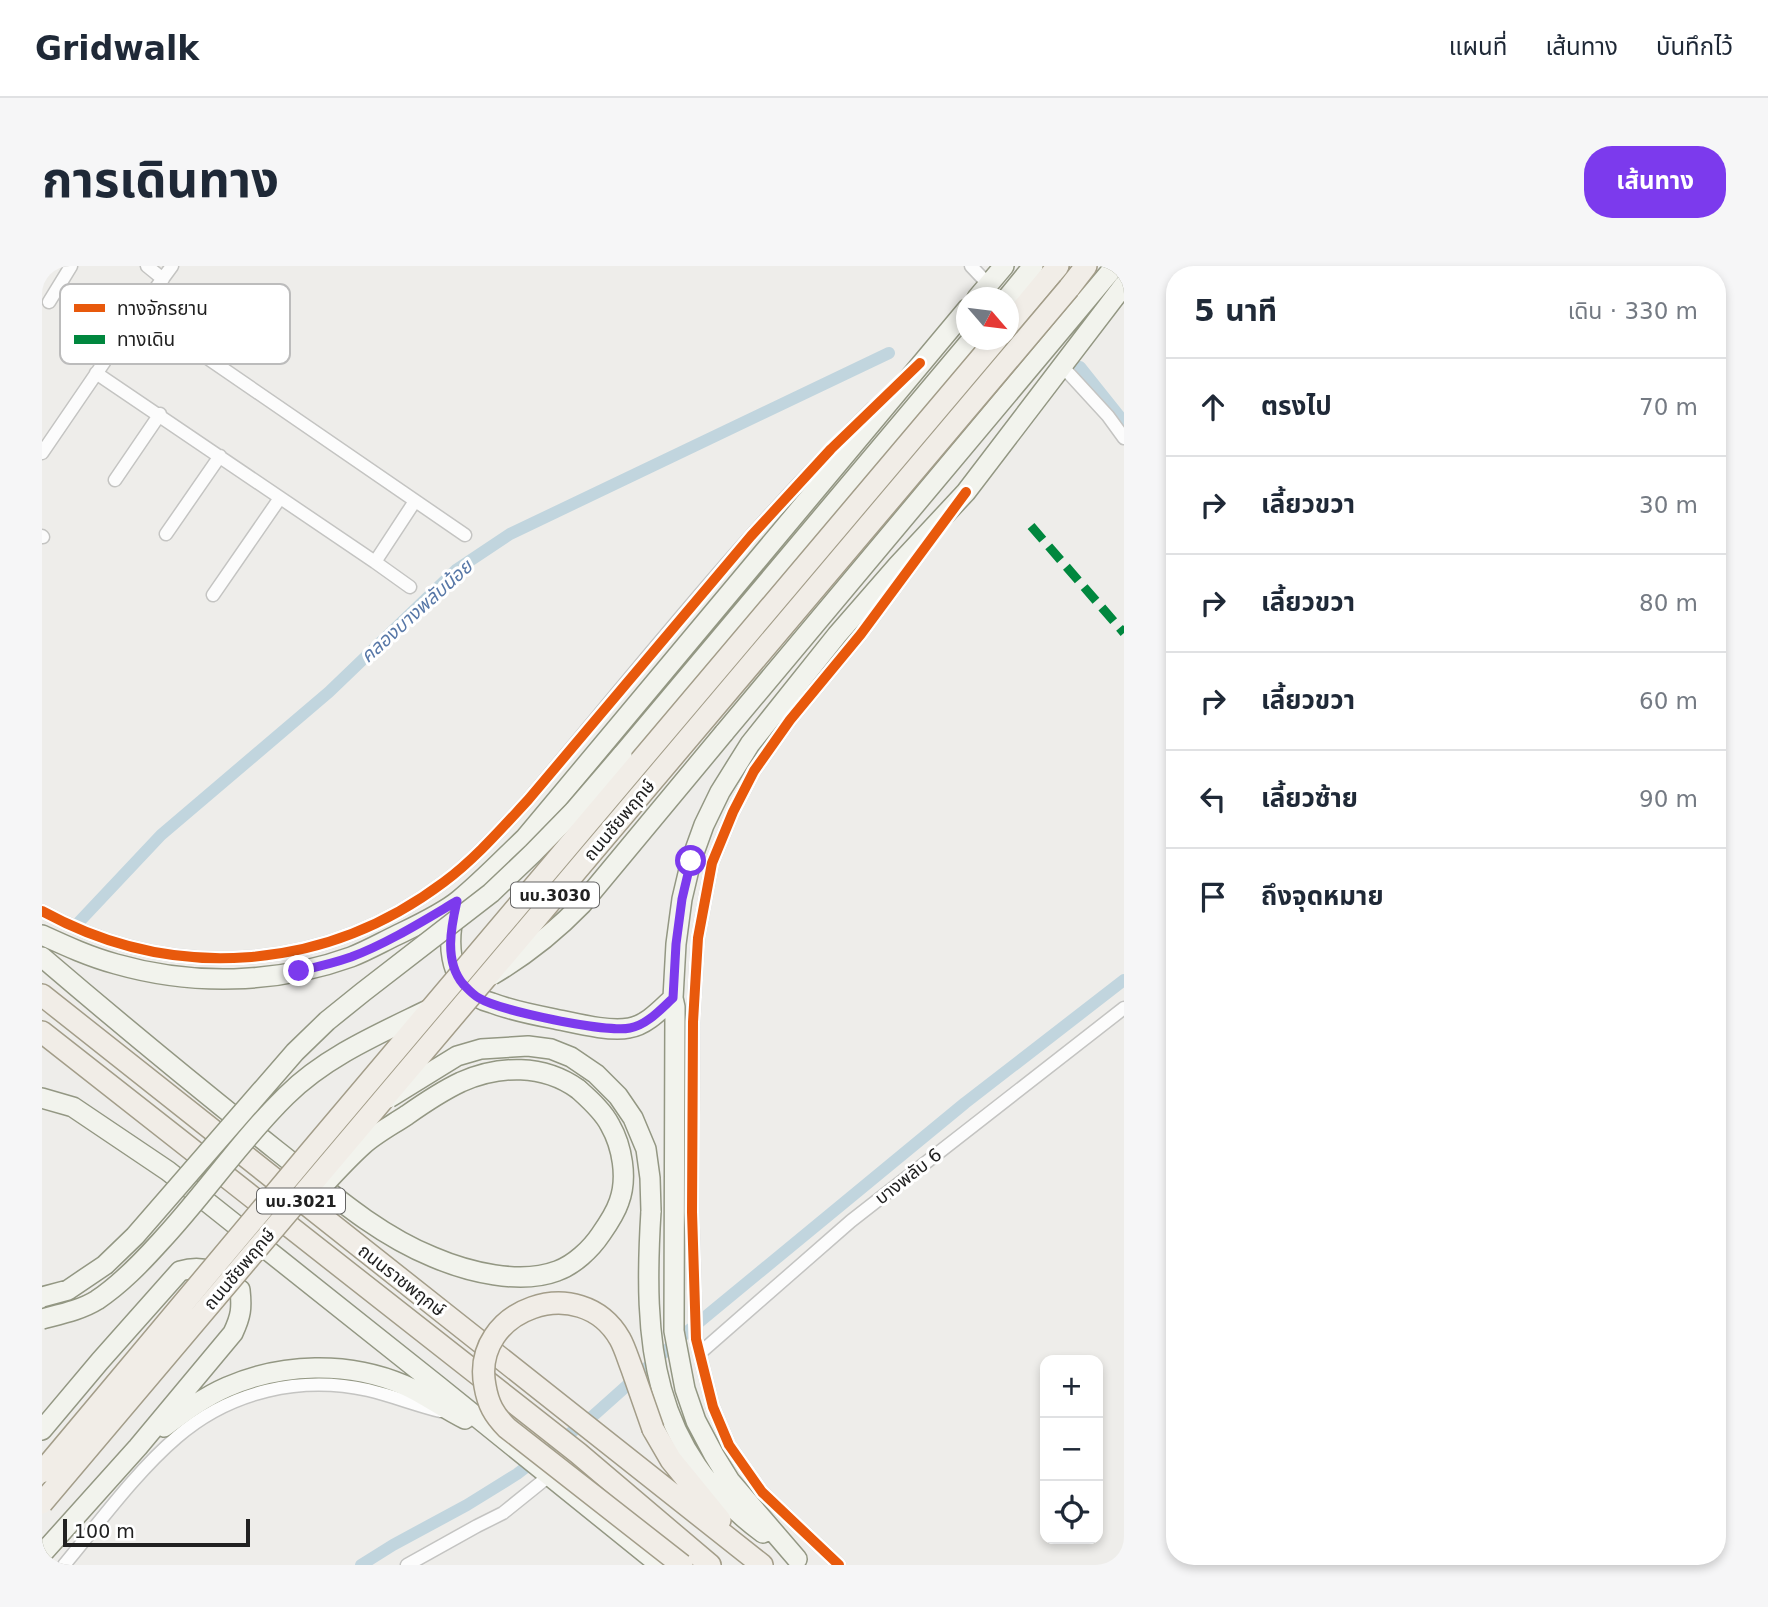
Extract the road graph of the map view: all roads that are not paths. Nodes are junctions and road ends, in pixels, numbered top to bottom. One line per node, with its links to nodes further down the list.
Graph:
1 (71, 266): 15 (street)
2 (147, 266): 9 (street)
3 (172, 266): 9 (street)
4 (971, 266): 12 (street)
5 (1004, 266): 13 (main road)
6 (1086, 266): 57 (main road, ถนนชัยพฤกษ์ / นบ.3030, bridge)
7 (1115, 266): 48 (main road, bridge)
8 (1048, 268): 14 (main road); 16 (main road)
9 (163, 278): 10 (street)
10 (159, 284)
11 (1124, 285): 23 (main road)
12 (980, 287)
13 (986, 287)
14 (1019, 289)
15 (49, 302)
16 (1019, 310)
17 (956, 322): 20 (main road)
18 (963, 350): 47 (main road, bridge)
19 (988, 350): 55 (main road, ถนนชัยพฤกษ์ / นบ.3030, bridge)
20 (920, 363): 38 (main road); 39 (street)
21 (102, 364): 24 (street)
22 (216, 364): 32 (street)
23 (1063, 367): 26 (street); 30 (main road)
24 (96, 373): 25 (street); 27 (street)
25 (160, 414): 28 (street); 29 (street)
26 (1124, 438)
27 (42, 453)
28 (220, 456): 31 (street); 33 (street)
29 (115, 480)
30 (966, 492): 43 (main road); 49 (street)
31 (280, 498): 35 (street); 37 (street)
32 (415, 501): 34 (street); 35 (street)
33 (166, 534)
34 (465, 535)
35 (375, 562): 36 (street)
36 (410, 587)
37 (214, 595)
38 (457, 901): 40 (main road); 43 (main road)
39 (42, 911)
40 (42, 934)
41 (42, 957): 58 (main road, bridge)
42 (42, 995): 66 (main road, ถนนราชพฤกษ์ / นบ.3021)
43 (673, 998): 60 (main road)
44 (1124, 1008): 49 (street, บางพลับ 6)
45 (42, 1032): 65 (main road, ถนนราชพฤกษ์ / นบ.3021)
46 (42, 1098): 52 (main road)
47 (42, 1297)
48 (42, 1319)
49 (699, 1353): 67 (street)
50 (461, 1417): 52 (main road); 53 (main road); 61 (street)
51 (42, 1430): 53 (main road)
52 (493, 1431): 54 (main road)
53 (138, 1447): 59 (main road)
54 (543, 1471): 62 (street); 63 (main road)
55 (42, 1472)
56 (42, 1477): 60 (main road, bridge)
57 (42, 1503)
58 (42, 1512)
59 (42, 1554)
60 (800, 1562)
61 (64, 1565)
62 (407, 1565)
63 (660, 1565)
64 (682, 1565): 66 (main road, bridge)
65 (710, 1565)
66 (763, 1565)
67 (839, 1565)

